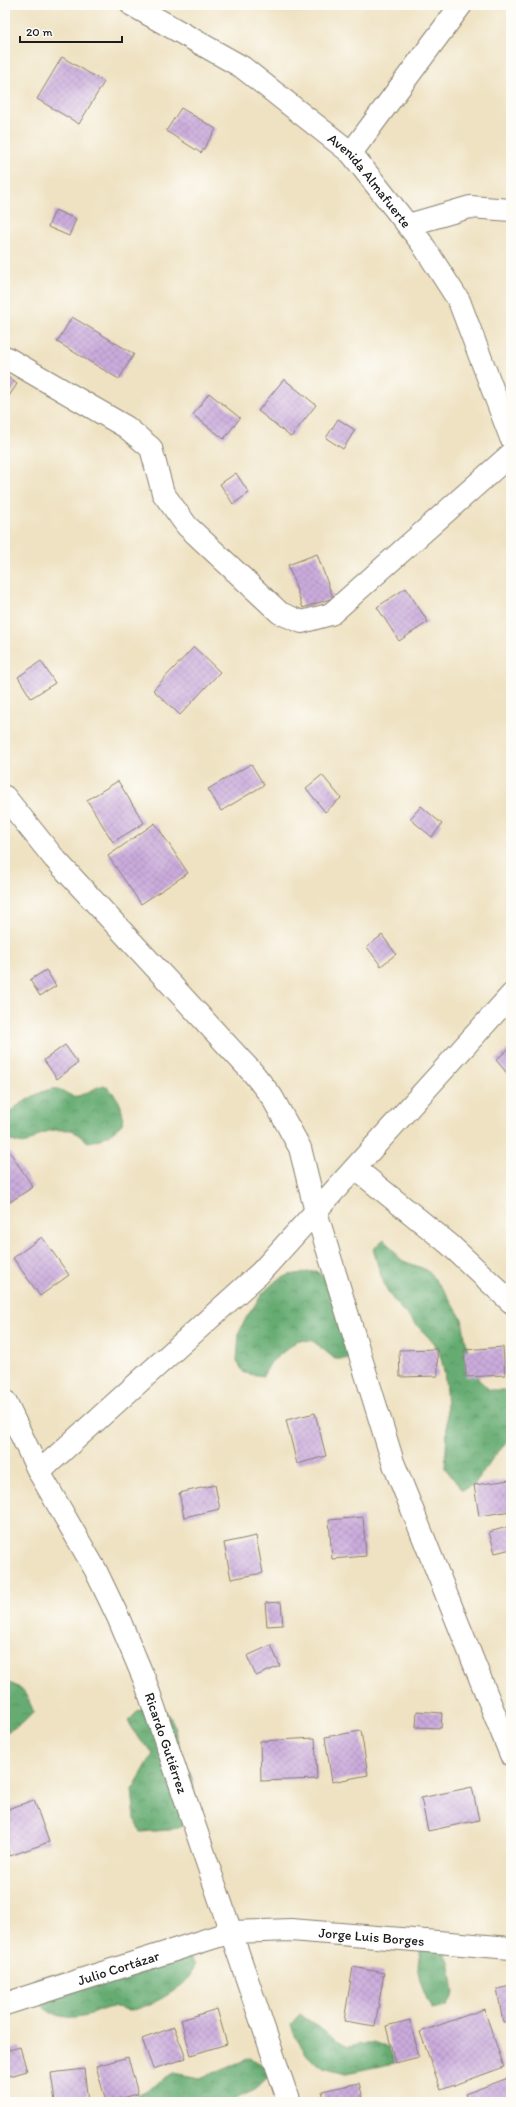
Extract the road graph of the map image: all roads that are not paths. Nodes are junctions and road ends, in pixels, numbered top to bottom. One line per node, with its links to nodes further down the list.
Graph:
1 (132, 5): 3 (street, Avenida Almafuerte)
2 (461, 5): 3 (street)
3 (351, 153): 5 (street, Avenida Almafuerte)
4 (511, 210): 5 (street)
5 (408, 225): 7 (street, Avenida Almafuerte)
6 (5, 357): 8 (street)
7 (511, 438)
8 (511, 454)
9 (5, 797): 12 (street)
10 (511, 995): 11 (street)
11 (356, 1169): 12 (street); 13 (street)
12 (316, 1212): 15 (street); 16 (street)
13 (511, 1302)
14 (5, 1401): 15 (street, Ricardo Gutiérrez)
15 (39, 1472): 17 (street, Ricardo Gutiérrez)
16 (511, 1755)
17 (231, 1932): 18 (street, Jorge Luis Borges); 19 (street, Julio Cortázar); 20 (street, Ricardo Gutiérrez)
18 (511, 1948)
19 (5, 2004)
20 (289, 2102)

